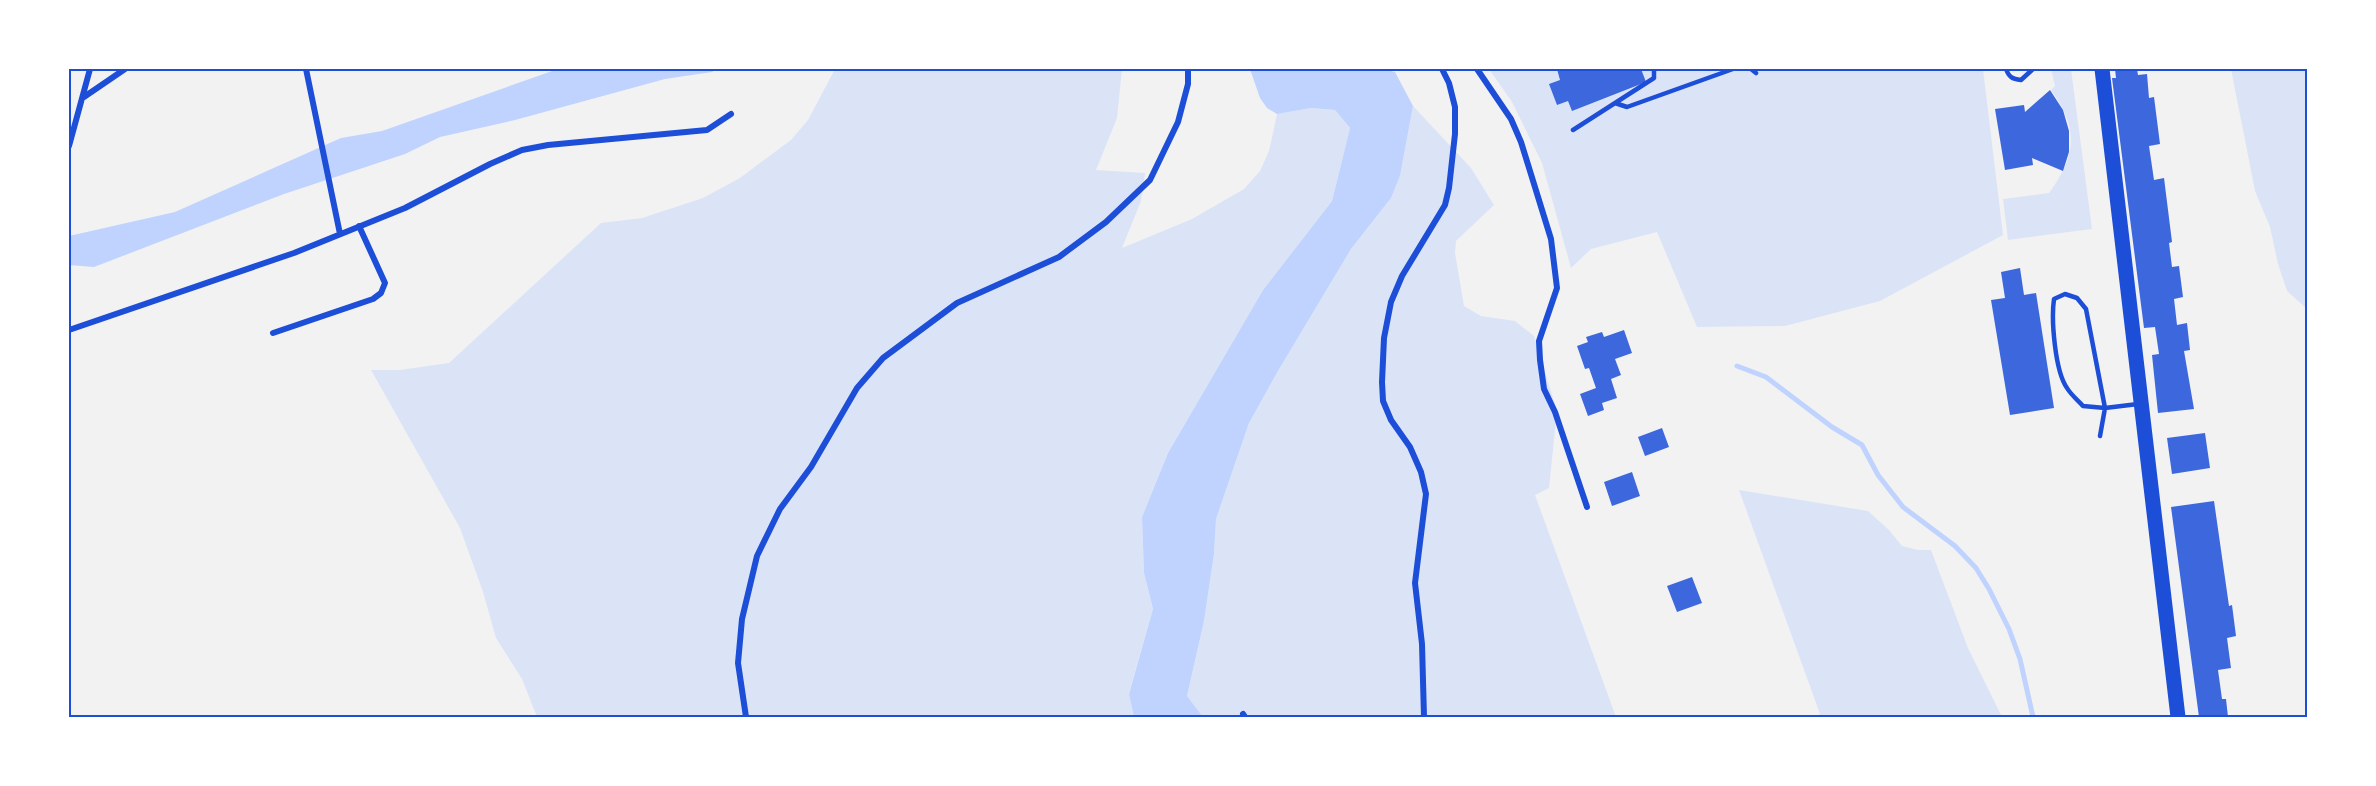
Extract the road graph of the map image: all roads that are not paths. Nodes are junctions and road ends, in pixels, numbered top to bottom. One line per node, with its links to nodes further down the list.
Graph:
1 (90, 69): 14 (street)
2 (125, 69): 14 (street)
3 (306, 69): 20 (street)
4 (1188, 69): 27 (street)
5 (1442, 69): 28 (street)
6 (1477, 69): 26 (street)
7 (1654, 69): 15 (lane)
8 (1733, 69): 15 (lane)
9 (1751, 69): 13 (lane)
10 (2006, 69): 11 (lane)
11 (2033, 69)
12 (2103, 69): 23 (highway)
13 (1756, 73)
14 (83, 97): 18 (street)
15 (1615, 102): 17 (lane)
16 (731, 114): 19 (street)
17 (1573, 130)
18 (69, 146)
19 (359, 226): 20 (street); 22 (street)
20 (340, 234): 21 (street)
21 (69, 330)
22 (273, 333)
23 (2140, 404): 24 (lane); 29 (highway)
24 (2105, 408): 24 (lane); 25 (lane)
25 (2100, 436)
26 (1587, 507)
27 (746, 717)
28 (1424, 717)
29 (2178, 717)

